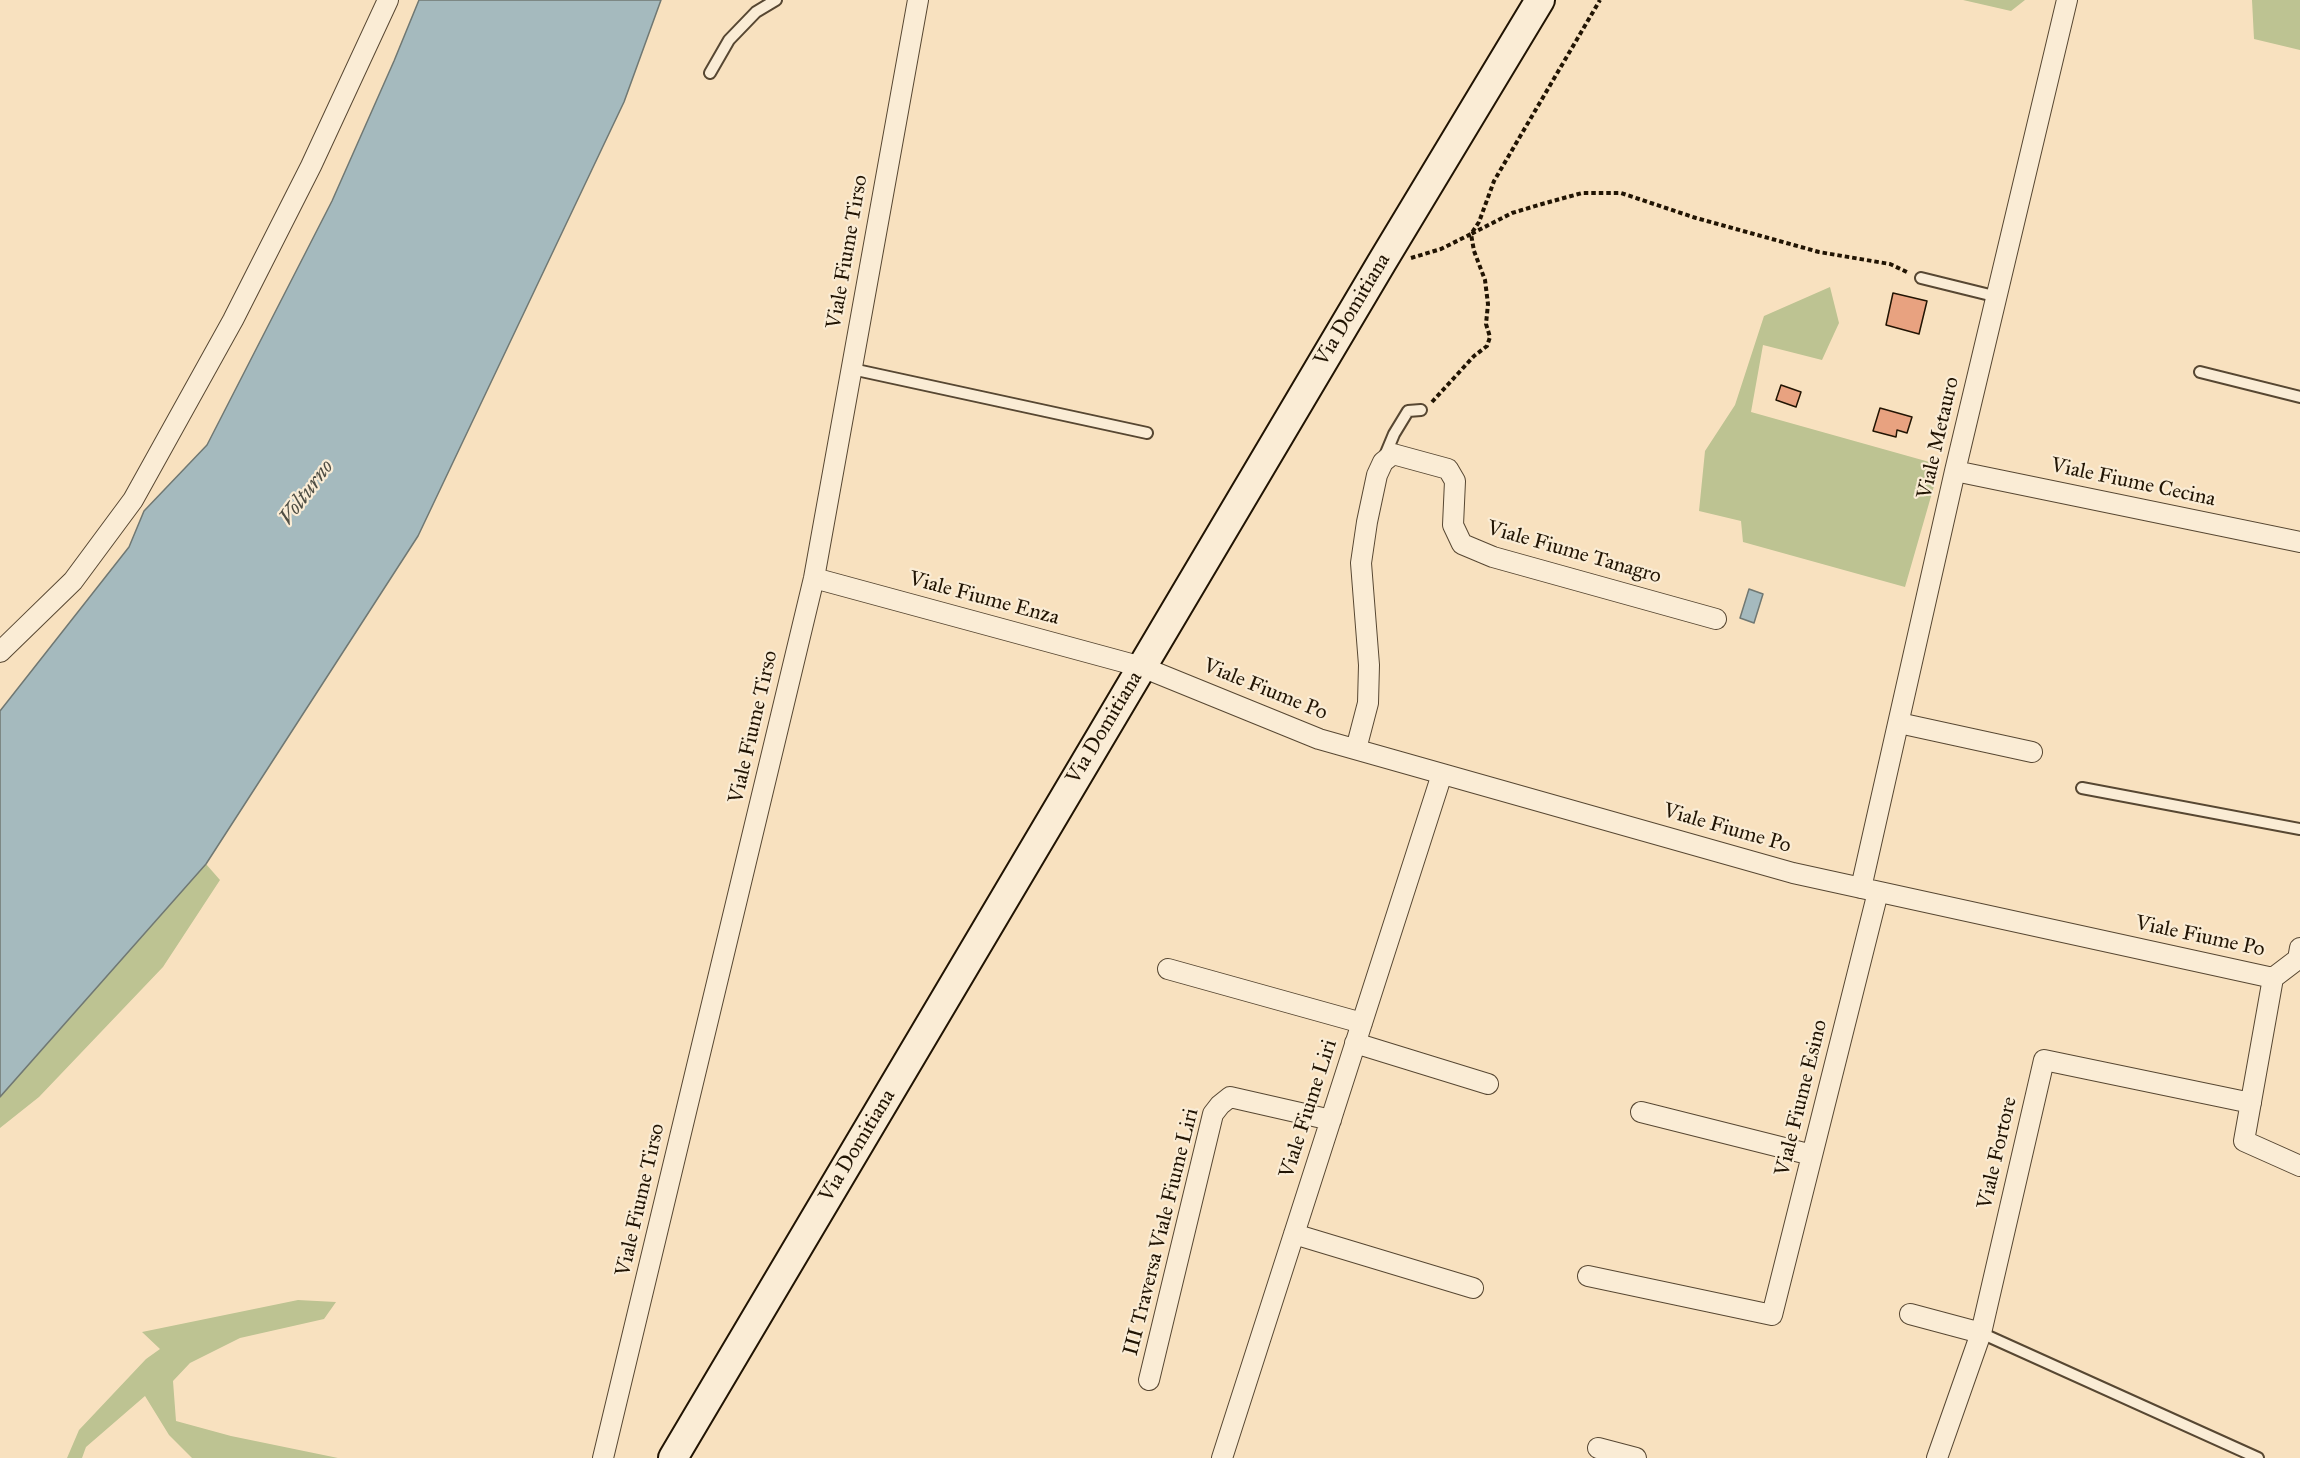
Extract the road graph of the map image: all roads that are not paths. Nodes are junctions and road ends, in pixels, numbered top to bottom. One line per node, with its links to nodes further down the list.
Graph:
1 (388, 0): 19 (street)
2 (776, 0): 6 (lane)
3 (918, 0): 9 (street, Viale Fiume Tirso)
4 (1540, 0): 20 (street, Via Domitiana)
5 (2067, 0): 8 (street, Viale Metauro)
6 (710, 73)
7 (1921, 278): 8 (lane)
8 (1998, 297): 15 (street, Viale Metauro)
9 (852, 369): 13 (lane); 17 (street, Viale Fiume Tirso)
10 (2200, 372): 11 (lane)
11 (2300, 397)
12 (1420, 410): 14 (lane)
13 (1147, 433)
14 (1383, 462): 18 (street, Viale Fiume Tanagro); 22 (street)
15 (1955, 471): 16 (street, Viale Fiume Cecina); 21 (street, Viale Metauro)
16 (2300, 542)
17 (814, 578): 20 (street, Viale Fiume Enza); 46 (street, Viale Fiume Tirso)
18 (1716, 619)
19 (0, 652)
20 (1142, 667): 22 (street, Viale Fiume Po); 47 (street, Via Domitiana)
21 (1899, 723): 23 (street); 27 (street, Viale Metauro)
22 (1356, 749): 24 (street, Viale Fiume Po)
23 (2032, 752)
24 (1442, 774): 27 (street, Viale Fiume Po); 31 (street, Viale Fiume Liri)
25 (2082, 788): 26 (lane)
26 (2300, 830)
27 (1870, 890): 30 (street, Viale Fiume Po); 37 (street, Viale Fiume Esino)
28 (2299, 956): 30 (street, Viale Fiume Po)
29 (1168, 969): 31 (street)
30 (2273, 978): 34 (street)
31 (1362, 1023): 32 (street, Viale Fiume Liri)
32 (1355, 1043): 33 (street); 36 (street, Viale Fiume Liri)
33 (1488, 1084)
34 (2251, 1103): 38 (street); 43 (street, Viale Fortore)
35 (1641, 1112): 37 (street)
36 (1331, 1120): 39 (street, Viale Fiume Liri); 44 (street, III Traversa Viale Fiume Liri)
37 (1812, 1155): 40 (street, Viale Fiume Esino)
38 (2300, 1166)
39 (1294, 1234): 41 (street); 48 (street, Viale Fiume Liri)
40 (1588, 1276)
41 (1473, 1288)
42 (1910, 1314): 43 (street)
43 (1981, 1333): 50 (street, Viale Fortore); 51 (lane)
44 (1149, 1380)
45 (1598, 1448): 49 (street)
46 (603, 1458)
47 (674, 1458)
48 (1222, 1458)
49 (1636, 1458)
50 (1938, 1458)
51 (2258, 1458)

